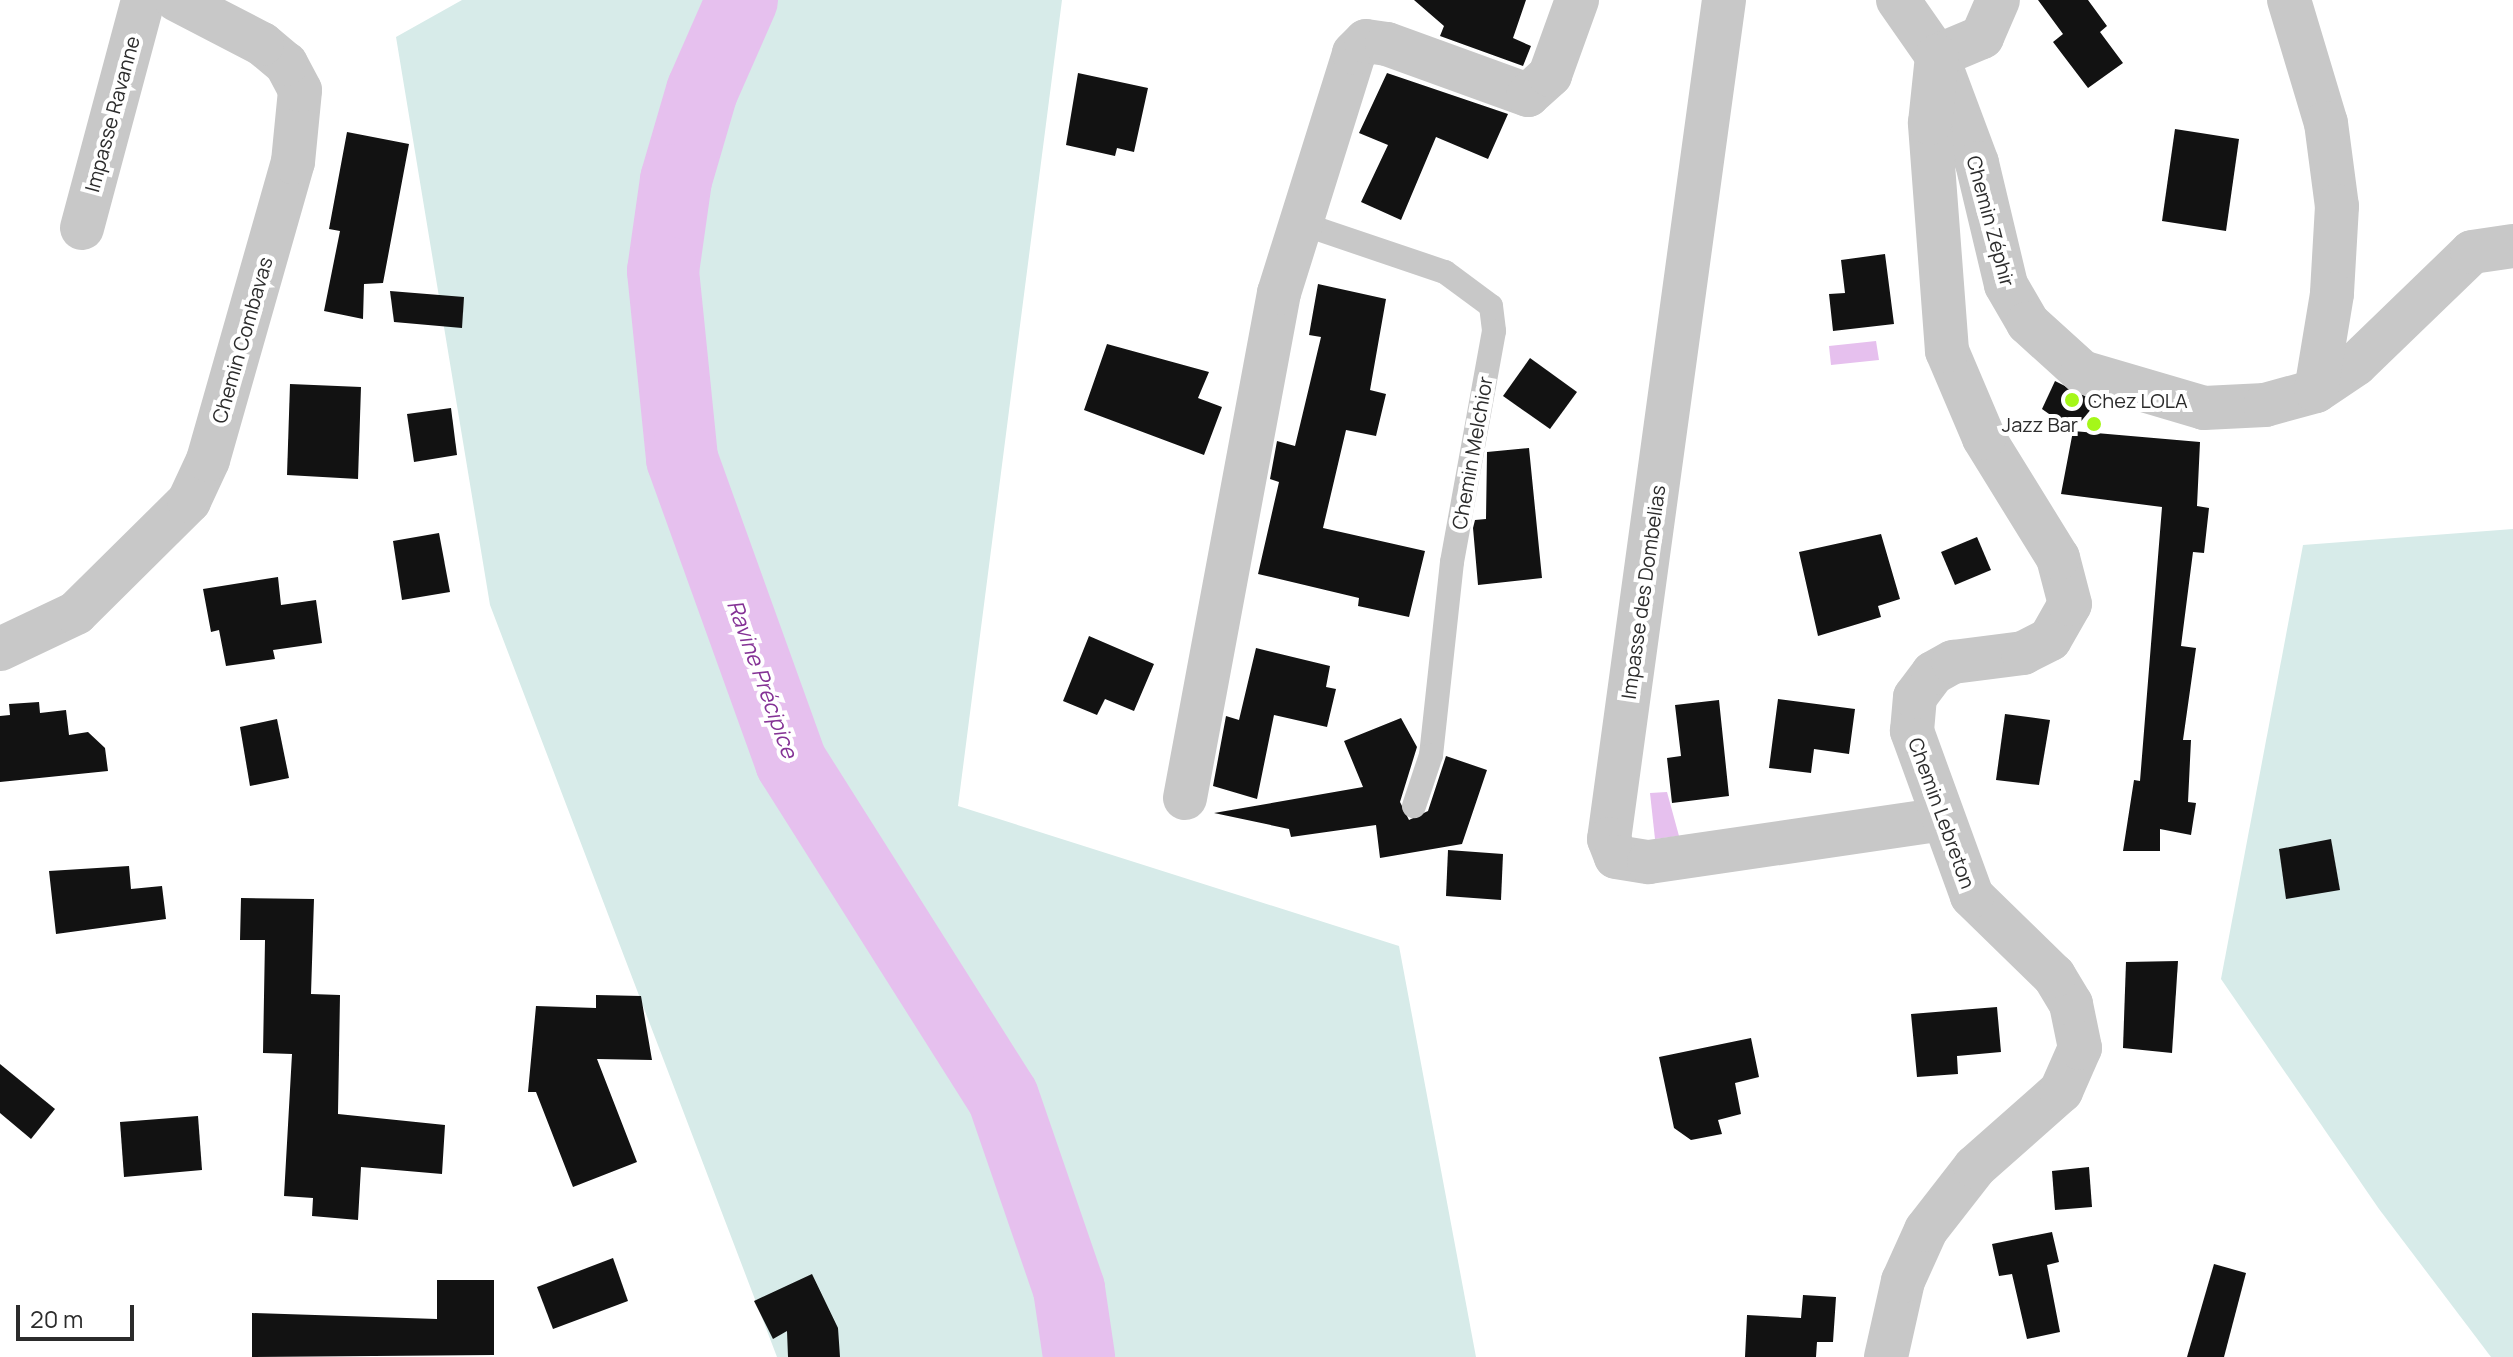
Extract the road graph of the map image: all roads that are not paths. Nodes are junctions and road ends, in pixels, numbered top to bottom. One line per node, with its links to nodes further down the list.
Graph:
1 (143, 0): 10 (street, Impasse Ravanne)
2 (177, 0): 13 (street, Chemin Combavas)
3 (1577, 0): 9 (street)
4 (1724, 0): 16 (street, Impasse des Dombelias)
5 (1898, 0): 8 (street, Chemin Zéphir)
6 (1998, 0): 8 (street)
7 (2289, 0): 12 (street)
8 (1937, 56): 12 (street, Chemin Zéphir); 16 (street, Chemin Lebreton)
9 (1300, 223): 14 (street); 15 (lane, Chemin Melchior)
10 (82, 228)
11 (2513, 246): 12 (street, Chemin Zéphir)
12 (2316, 391)
13 (0, 649)
14 (1185, 798)
15 (1414, 806)
16 (1942, 819): 17 (street, Chemin Lebreton)
17 (1886, 1357)

